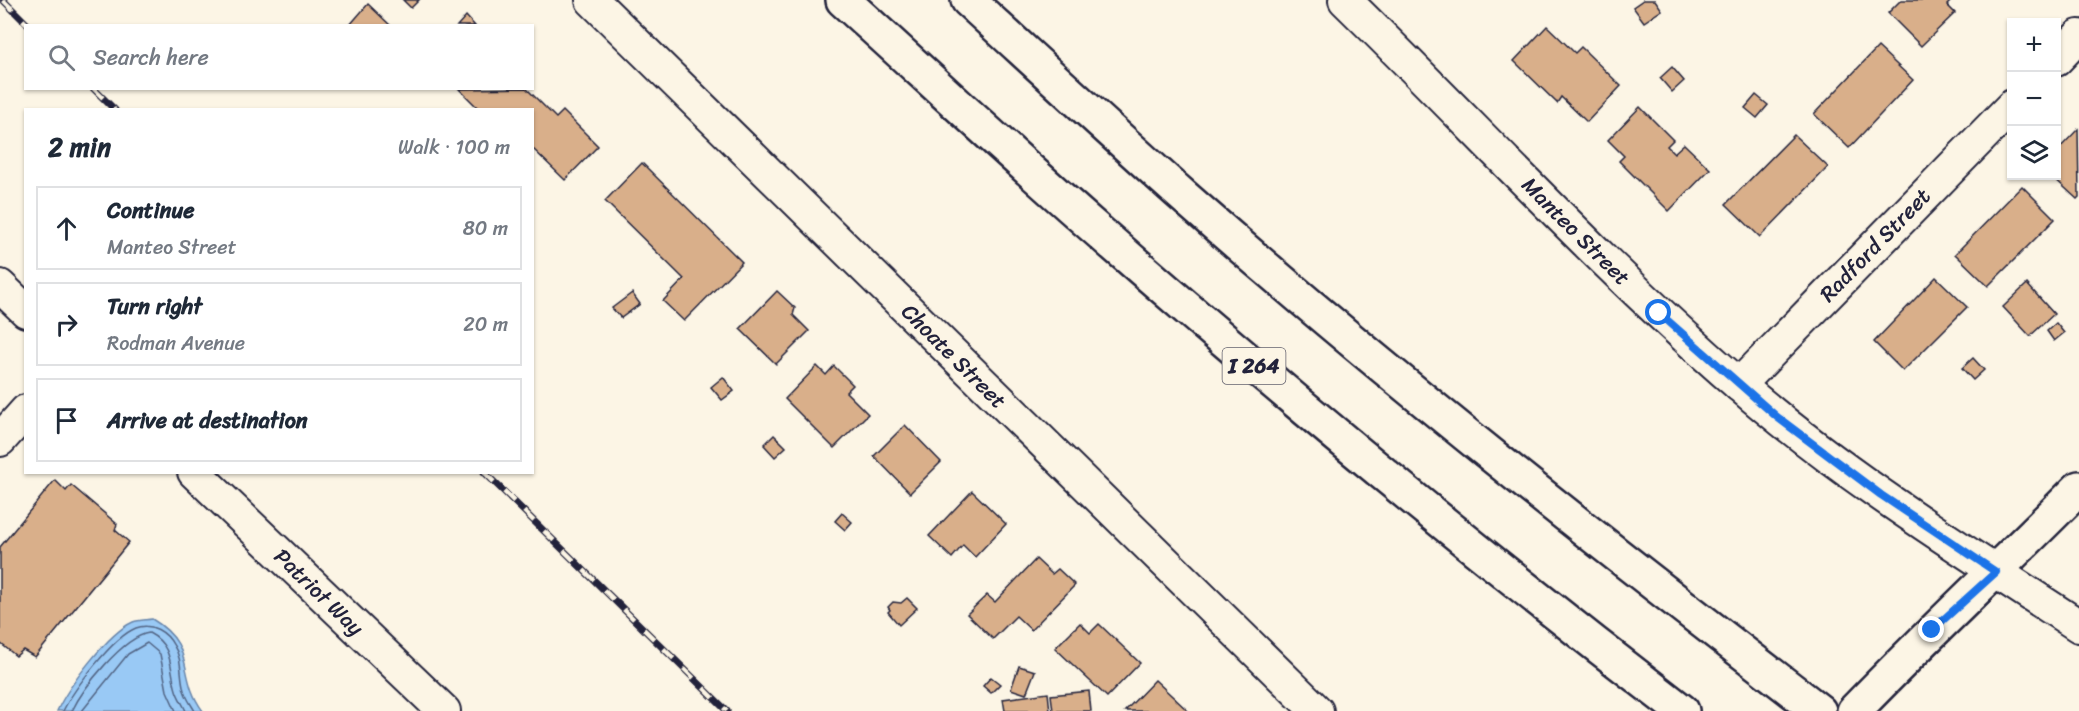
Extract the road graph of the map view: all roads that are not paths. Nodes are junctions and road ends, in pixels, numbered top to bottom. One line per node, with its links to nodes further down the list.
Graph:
1 (592, 0): 18 (street, Choate Street)
2 (843, 0): 19 (main road, I 264)
3 (968, 0): 20 (main road)
4 (1353, 3): 10 (street, Manteo Street)
5 (2079, 36): 6 (street)
6 (2061, 55)
7 (2007, 111): 10 (street, Radford Street)
8 (0, 286): 9 (street)
9 (24, 309)
10 (1739, 385): 15 (street, Manteo Street)
11 (24, 413): 12 (street)
12 (0, 440)
13 (197, 474): 17 (street, Patriot Way)
14 (2079, 488): 15 (main road)
15 (1996, 572): 16 (street, Manteo Street); 21 (main road)
16 (2079, 627)
17 (444, 711)
18 (1317, 711)
19 (1682, 711)
20 (1818, 711)
21 (1854, 711)

